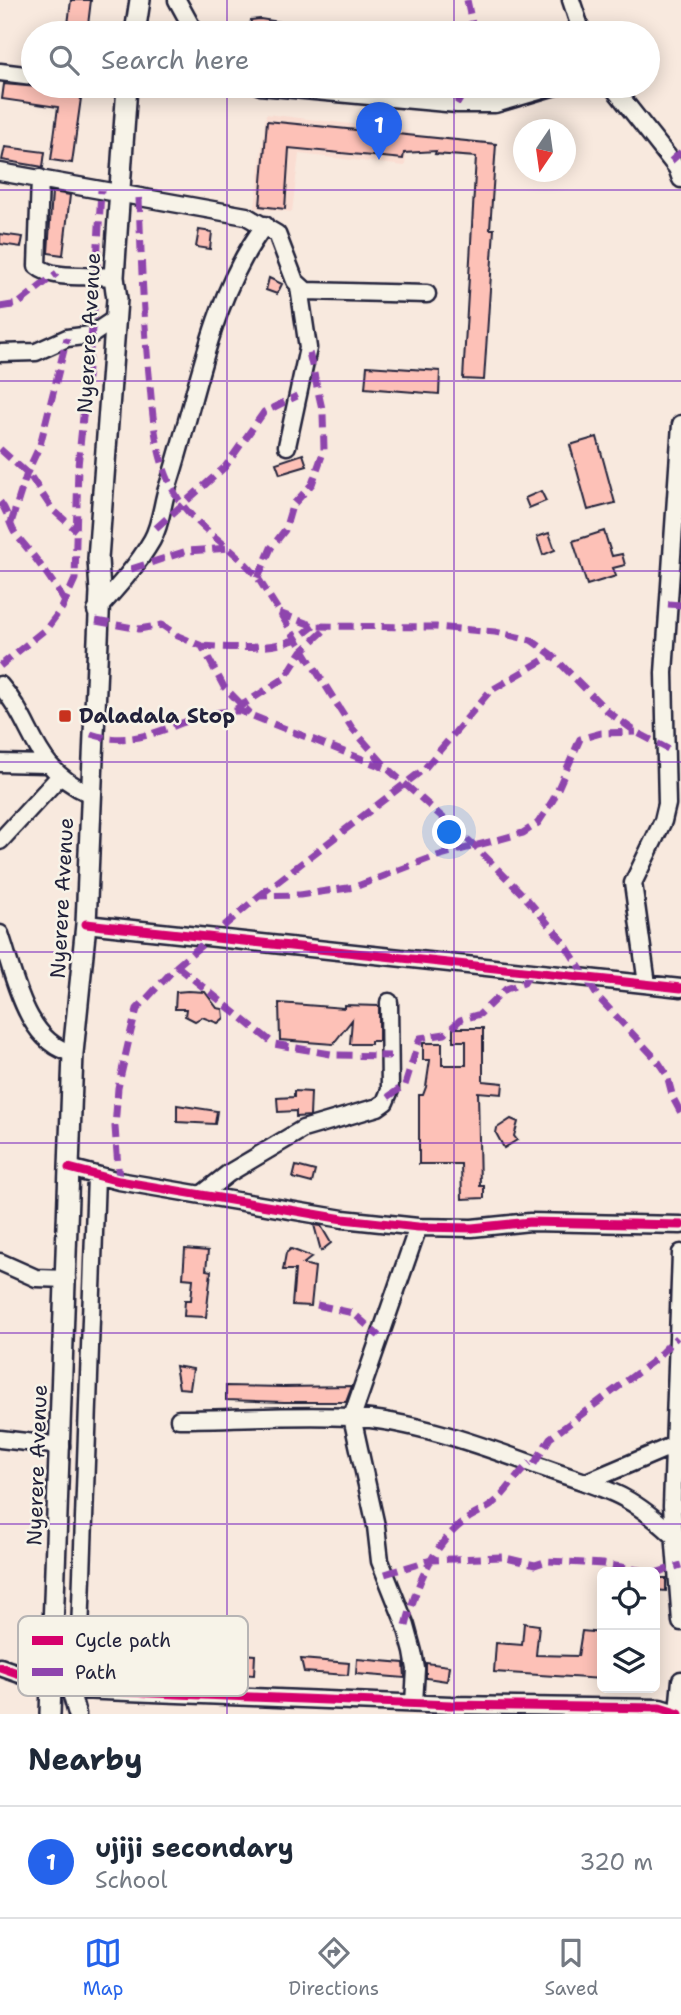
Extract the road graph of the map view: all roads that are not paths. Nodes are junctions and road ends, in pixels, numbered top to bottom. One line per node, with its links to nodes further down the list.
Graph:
1 (140, 0): 4 (main road)
2 (177, 0): 5 (street)
3 (571, 0): 6 (street)
4 (137, 21)
5 (188, 21)
6 (578, 21)
7 (0, 72): 8 (street)
8 (21, 75)
9 (126, 98): 16 (main road, Nyerere Avenue)
10 (391, 98): 11 (street)
11 (515, 98)
12 (622, 98): 15 (street)
13 (0, 172): 14 (street)
14 (40, 178): 16 (street); 18 (street)
15 (681, 179)
16 (119, 193): 17 (street); 18 (main road, Nyerere Avenue)
17 (265, 225): 19 (street); 25 (street)
18 (114, 276): 21 (main road, Nyerere Avenue)
19 (299, 287): 20 (street); 24 (street)
20 (427, 294)
21 (115, 319): 22 (street); 25 (main road, Nyerere Avenue)
22 (0, 352)
23 (681, 424): 27 (street)
24 (286, 446)
25 (96, 611): 31 (main road, Nyerere Avenue)
26 (0, 685): 29 (street)
27 (674, 754): 35 (street)
28 (0, 763): 29 (street)
29 (47, 764): 30 (street)
30 (59, 777): 31 (street); 32 (street)
31 (90, 794): 33 (main road, Nyerere Avenue)
32 (0, 841)
33 (86, 924): 35 (street); 38 (main road, Nyerere Avenue)
34 (0, 934): 38 (street)
35 (647, 984): 36 (street)
36 (681, 988)
37 (389, 1002): 41 (street)
38 (74, 1053): 39 (main road, Nyerere Avenue)
39 (69, 1168): 40 (street); 46 (main road, Nyerere Avenue)
40 (96, 1176): 41 (street); 56 (street)
41 (201, 1195): 43 (street)
42 (681, 1225): 43 (street)
43 (418, 1227): 48 (street)
44 (681, 1253): 47 (street)
45 (0, 1262): 46 (street)
46 (67, 1279): 52 (main road, Nyerere Avenue)
47 (680, 1290): 51 (street)
48 (352, 1417): 49 (street); 53 (street); 64 (street)
49 (179, 1419)
50 (0, 1440): 52 (street)
51 (674, 1445): 53 (street); 54 (street)
52 (61, 1447): 55 (main road, Nyerere Avenue)
53 (589, 1481): 54 (street)
54 (674, 1536): 57 (street)
55 (54, 1616)
56 (77, 1616)
57 (681, 1622)
58 (0, 1667): 59 (street)
59 (18, 1673)
60 (681, 1680): 67 (street)
61 (51, 1696): 68 (main road, Nyerere Avenue)
62 (75, 1696): 69 (street)
63 (231, 1696): 64 (street)
64 (414, 1703): 65 (street)
65 (451, 1710): 66 (street)
66 (532, 1710): 67 (street)
67 (678, 1713)
68 (50, 1714)
69 (77, 1714)

